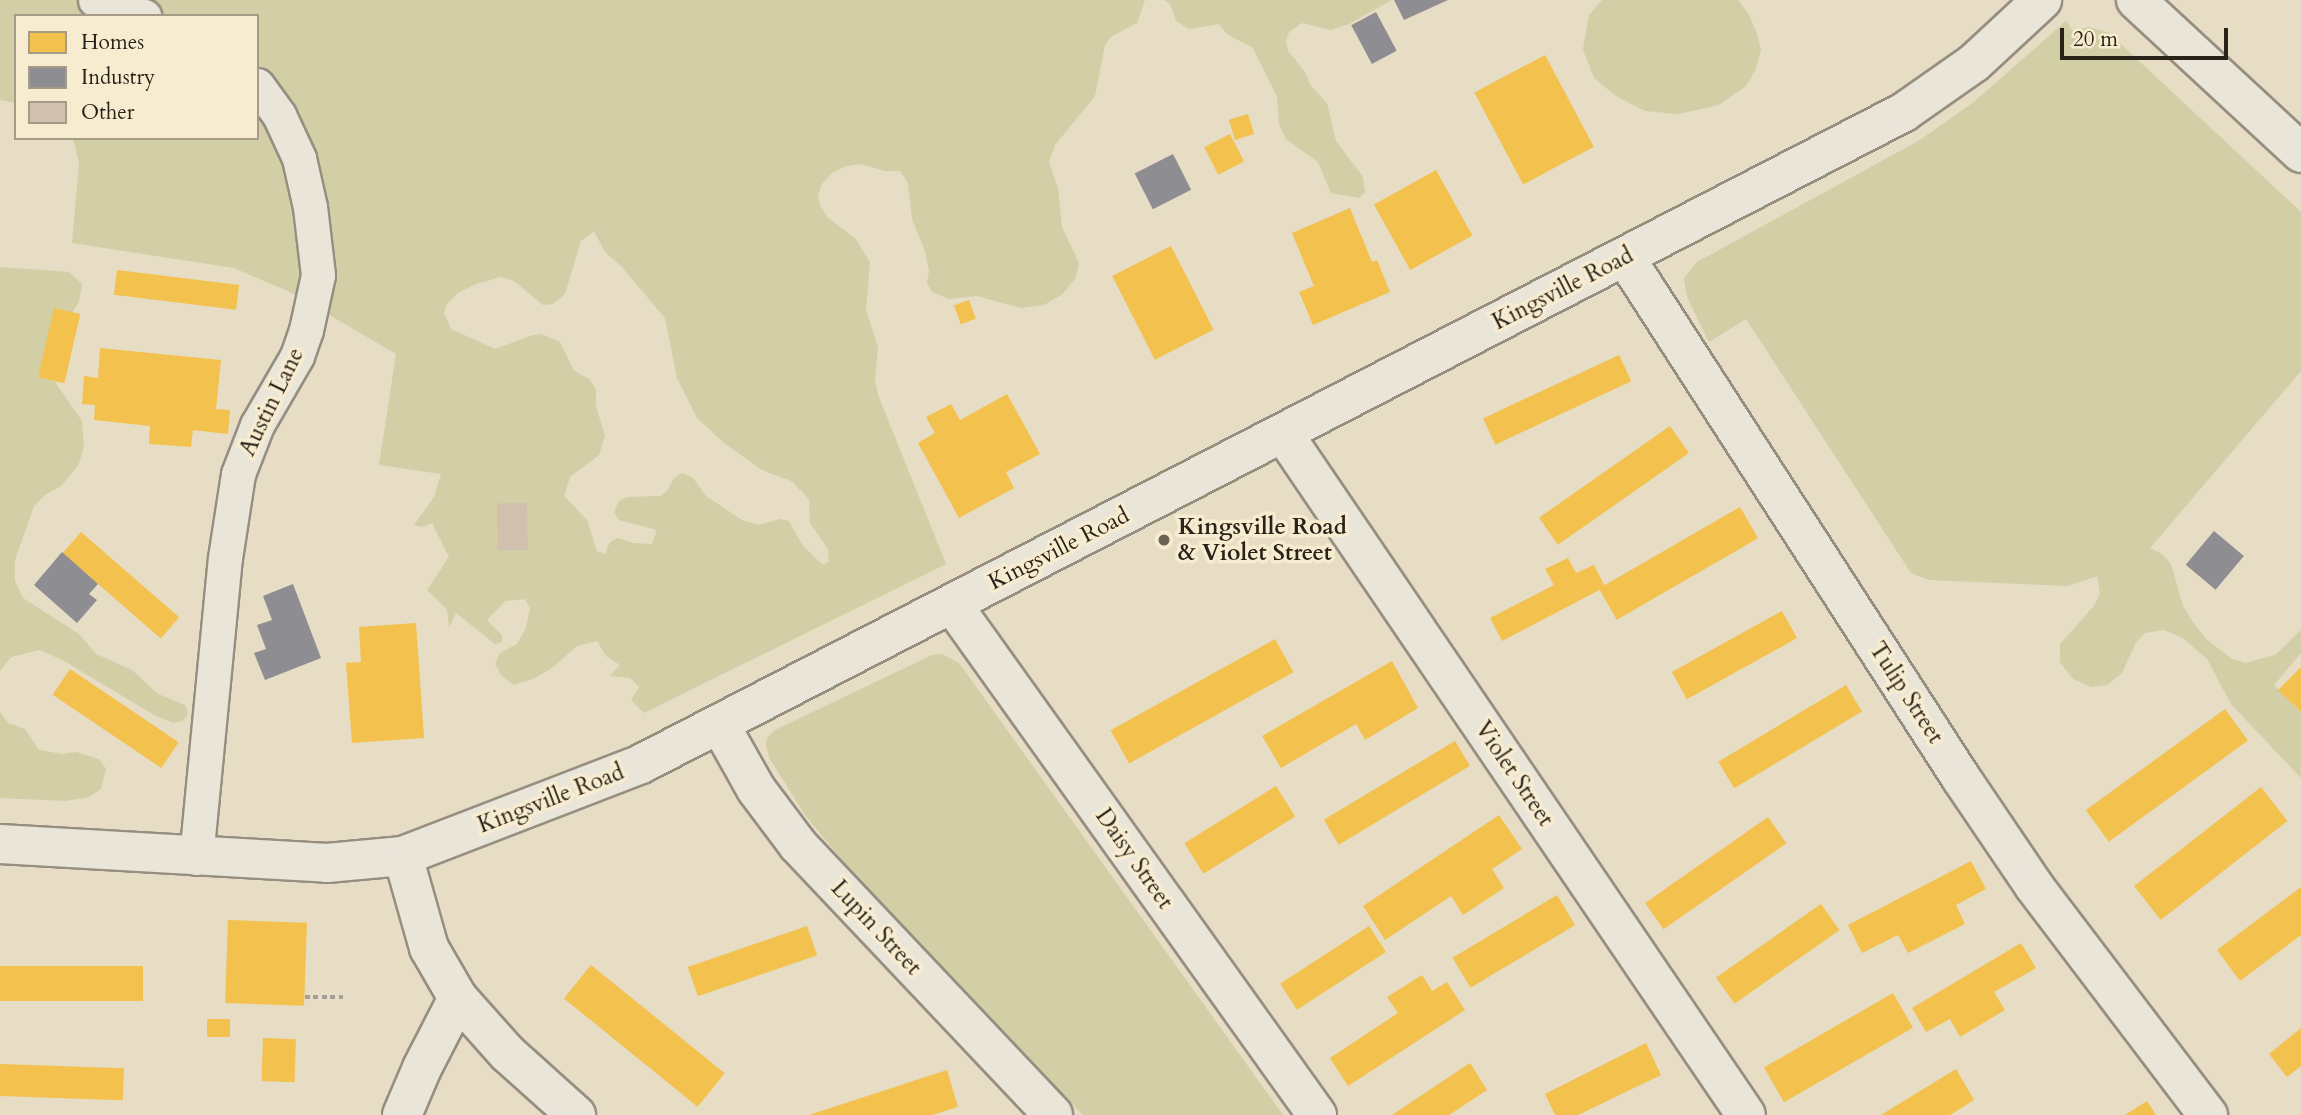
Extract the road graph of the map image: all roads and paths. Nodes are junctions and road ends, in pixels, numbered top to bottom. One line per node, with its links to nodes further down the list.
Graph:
1 (95, 0): 4 (lane)
2 (2042, 0): 7 (street, Kingsville Road)
3 (2136, 0): 6 (street)
4 (138, 14)
5 (259, 88): 13 (lane, Austin Lane)
6 (2301, 153)
7 (1625, 257): 8 (street, Kingsville Road); 22 (street, Tulip Street)
8 (1283, 433): 9 (street, Kingsville Road); 21 (street, Violet Street)
9 (952, 604): 10 (street, Kingsville Road); 20 (street, Daisy Street)
10 (720, 725): 12 (street, Kingsville Road); 19 (street, Lupin Street)
11 (0, 844): 13 (street, Kingsville Road)
12 (403, 856): 13 (street, Kingsville Road); 16 (street)
13 (196, 858)
14 (305, 997): 15 (path)
15 (343, 997)
16 (458, 998): 17 (street); 18 (street)
17 (402, 1115)
18 (576, 1115)
19 (1053, 1115)
20 (1317, 1115)
21 (1746, 1115)
22 (2208, 1115)

